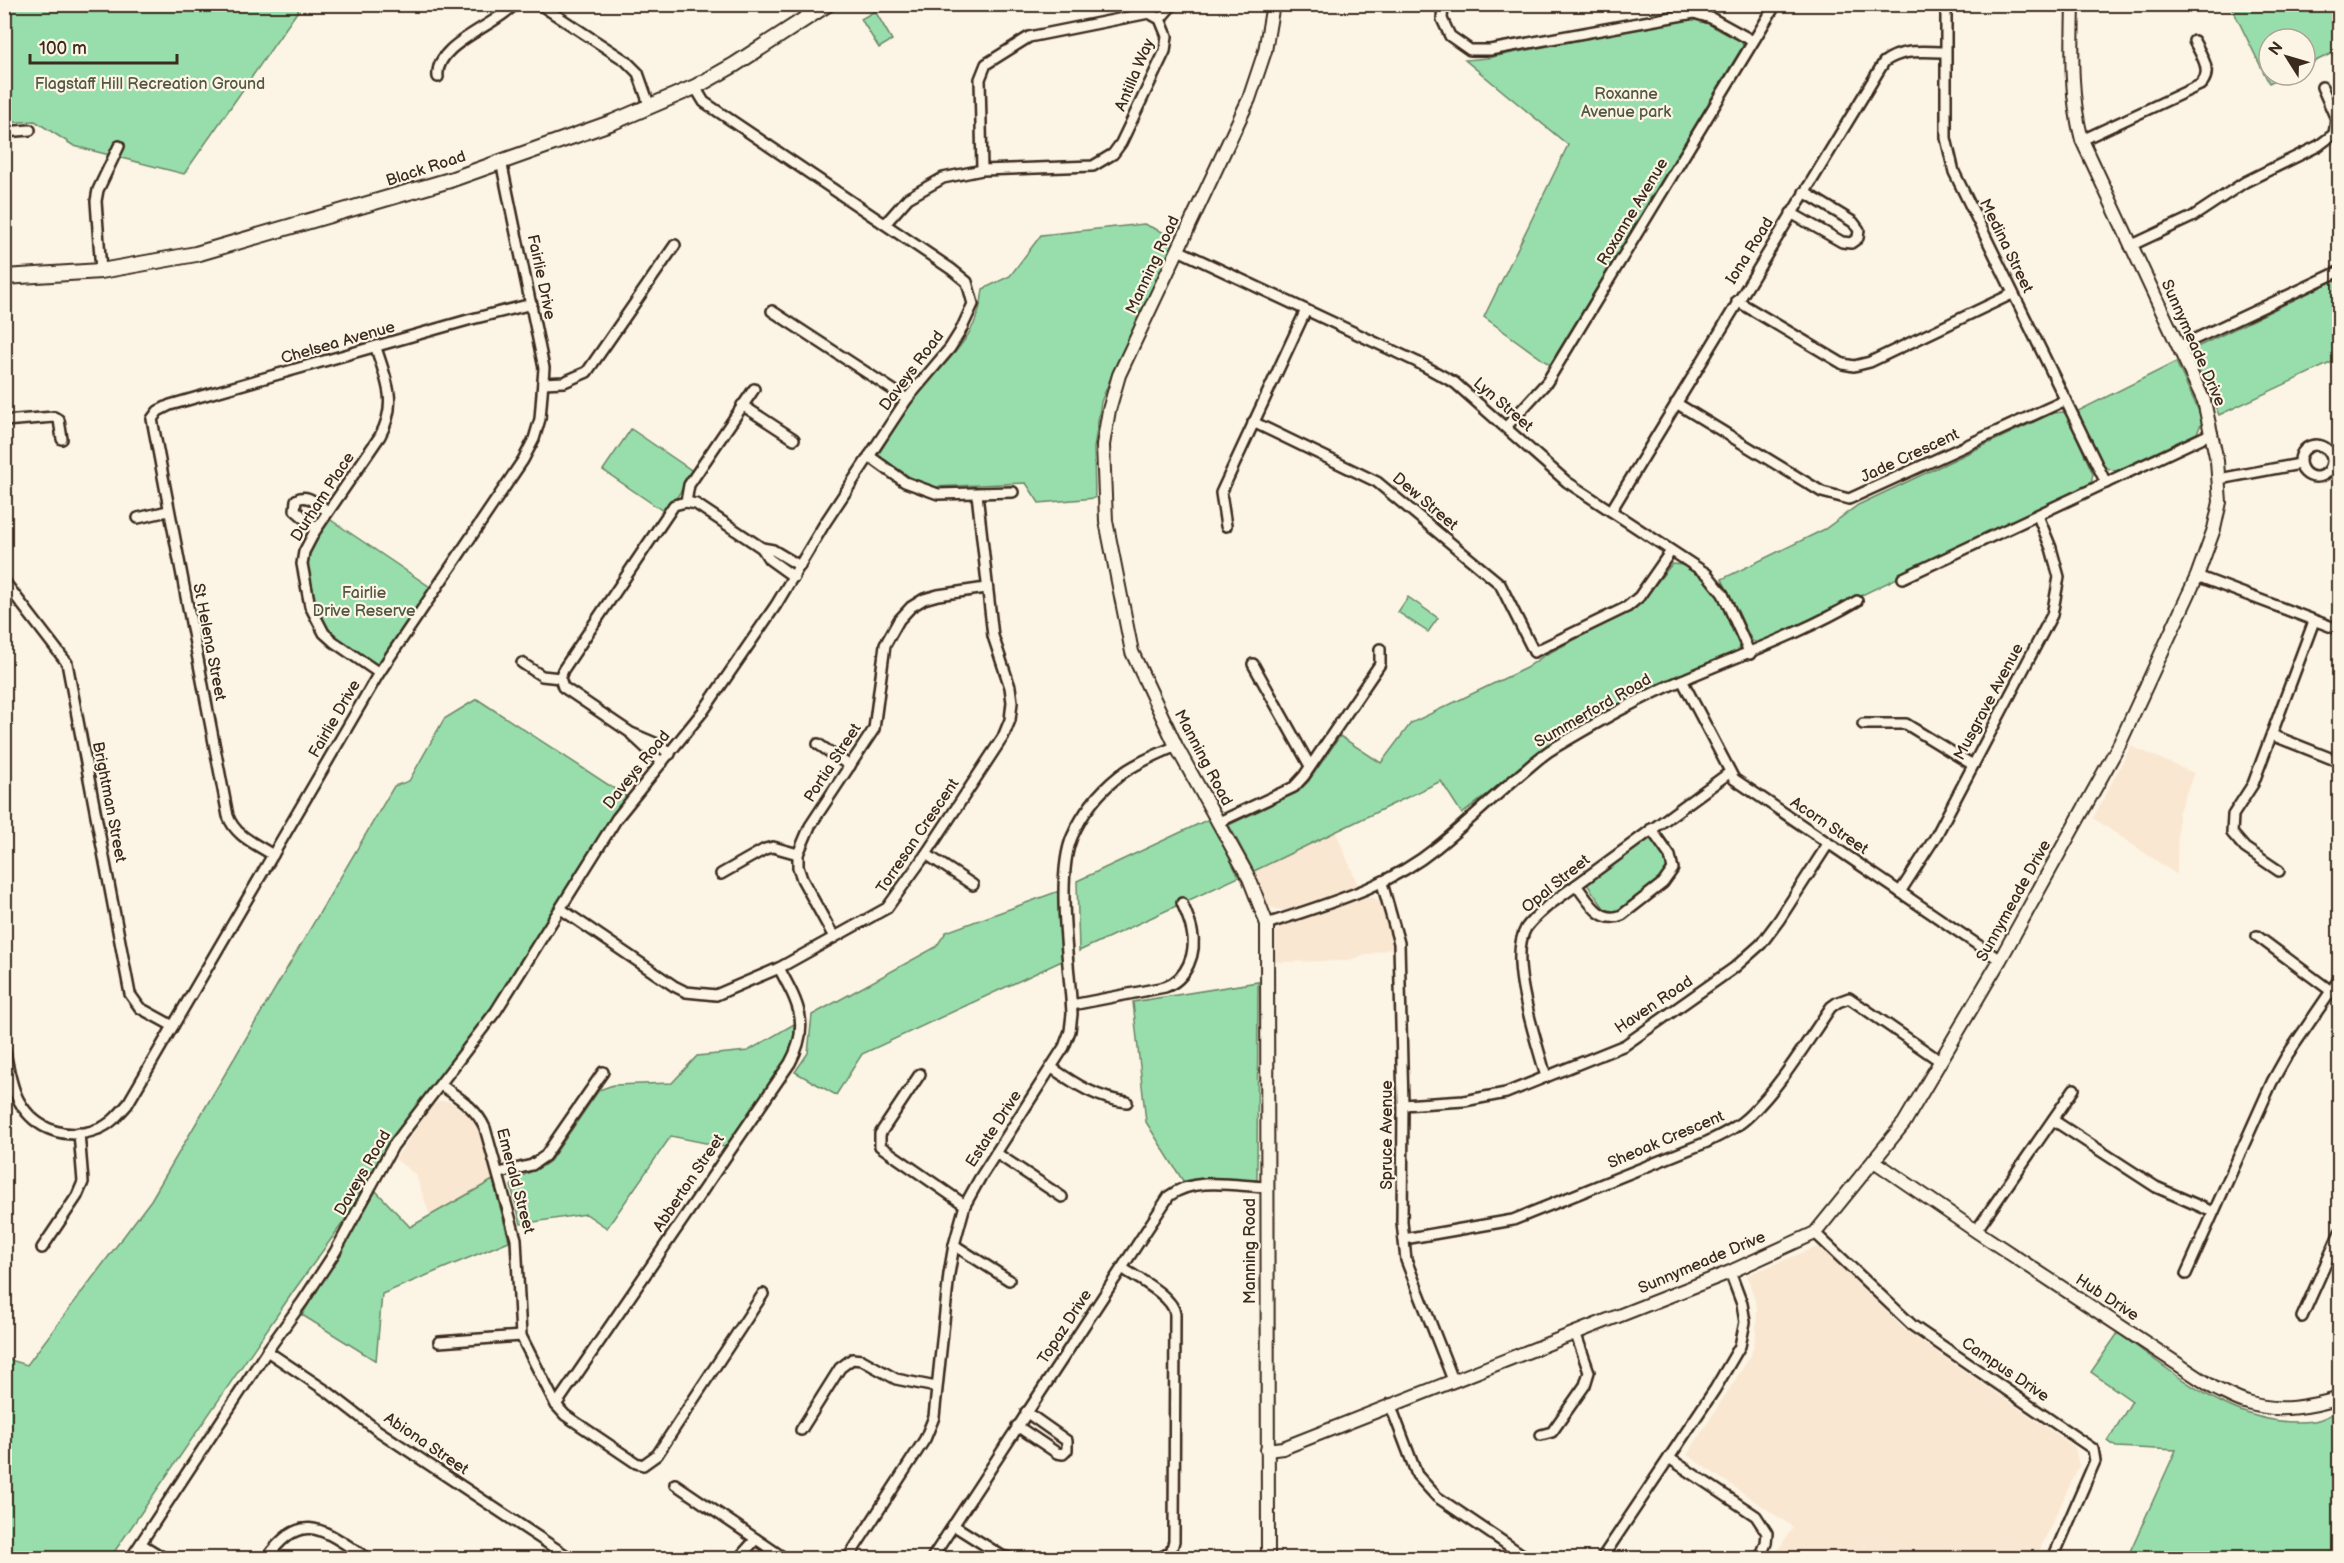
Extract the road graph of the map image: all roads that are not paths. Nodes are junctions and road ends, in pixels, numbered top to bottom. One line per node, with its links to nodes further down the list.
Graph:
1 (515, 4): 14 (street)
2 (539, 4): 17 (street)
3 (828, 4): 15 (main road, Black Road)
4 (1173, 4): 10 (street)
5 (1273, 4): 29 (street, Manning Road)
6 (1443, 4): 12 (street)
7 (1776, 4): 12 (street, Roxanne Avenue)
8 (1946, 4): 13 (street, Medina Street)
9 (2073, 4): 20 (street, Sunnymeade Drive)
10 (1160, 19): 23 (street, Antilla Way); 23 (street, Antilla Way)
11 (2194, 40): 20 (street)
12 (1753, 41): 49 (street, Roxanne Avenue)
13 (1945, 52): 24 (street, Iona Road); 33 (street, Medina Street)
14 (438, 77)
15 (694, 87): 17 (main road, Black Road); 26 (street, Daveys Road)
16 (2322, 87): 28 (street)
17 (650, 107): 22 (main road, Black Road)
18 (30, 130): 19 (street)
19 (4, 132)
20 (2082, 140): 28 (street, Sunnymeade Drive)
21 (119, 146): 30 (street)
22 (501, 161): 30 (main road, Black Road); 35 (street, Fairlie Drive)
23 (982, 170): 26 (street, Antilla Way)
24 (1804, 192): 25 (street, Iona Road); 25 (street)
25 (1791, 213): 34 (street, Iona Road)
26 (885, 224): 42 (street, Daveys Road)
27 (675, 245): 40 (street)
28 (2130, 246): 38 (street, Sunnymeade Drive)
29 (1178, 250): 36 (street, Lyn Street); 89 (street, Manning Road)
30 (102, 271): 32 (main road, Black Road)
31 (2340, 272): 38 (street)
32 (4, 277)
33 (2012, 294): 34 (street); 43 (street, Medina Street)
34 (1737, 301): 44 (street, Iona Road)
35 (532, 304): 39 (street, Chelsea Avenue); 40 (street, Fairlie Drive)
36 (1306, 310): 48 (street); 49 (street, Lyn Street)
37 (772, 311): 42 (street)
38 (2178, 347): 50 (street, Sunnymeade Drive)
39 (376, 348): 46 (street, Chelsea Avenue); 61 (street, Durham Place)
40 (543, 383): 82 (street, Fairlie Drive)
41 (754, 389): 45 (street)
42 (906, 399): 53 (street, Daveys Road)
43 (2066, 399): 44 (street, Jade Crescent); 56 (street, Medina Street)
44 (1676, 403): 62 (street, Iona Road)
45 (742, 405): 52 (street); 59 (street)
46 (155, 414): 60 (street, St Helena Street)
47 (4, 421): 51 (street)
48 (1253, 422): 65 (street); 68 (street, Dew Street)
49 (1506, 427): 62 (street, Lyn Street)
50 (2212, 433): 55 (street, Sunnymeade Drive); 56 (street)
51 (62, 439)
52 (794, 439)
53 (869, 456): 58 (street); 69 (street, Daveys Road)
54 (2300, 464): 55 (street)
55 (2219, 479): 70 (street, Sunnymeade Drive)
56 (2106, 483): 63 (street)
57 (1013, 492): 58 (street)
58 (977, 494): 74 (street, Torresan Crescent)
59 (686, 502): 67 (street); 83 (street)
60 (168, 511): 64 (street); 102 (street, St Helena Street)
61 (328, 511): 66 (street, Durham Place); 66 (street)
62 (1611, 511): 68 (street, Lyn Street)
63 (2038, 516): 72 (street); 93 (street, Musgrave Avenue)
64 (138, 518)
65 (1226, 526)
66 (316, 528): 82 (street, Durham Place)
67 (762, 548): 69 (street); 71 (street)
68 (1671, 551): 79 (street, Lyn Street)
69 (800, 567): 71 (street, Daveys Road)
70 (2196, 576): 76 (street); 114 (street, Sunnymeade Drive)
71 (794, 577): 90 (street, Daveys Road)
72 (1903, 578)
73 (4, 580): 119 (street, Brightman Street)
74 (986, 588): 94 (street, Portia Street); 101 (street, Torresan Crescent)
75 (1857, 601): 79 (street, Summerford Road)
76 (2314, 621): 77 (street); 87 (street)
77 (2340, 630)
78 (1380, 649): 95 (street)
79 (1750, 654): 84 (street, Summerford Road)
80 (522, 663): 83 (street)
81 (1253, 664): 95 (street)
82 (379, 673): 102 (street, Fairlie Drive)
83 (560, 678): 86 (street)
84 (1682, 680): 96 (street, Acorn Street); 105 (street, Summerford Road)
85 (1863, 724): 93 (street)
86 (631, 733): 90 (street); 92 (street)
87 (2272, 735): 91 (street); 103 (street)
88 (818, 744): 94 (street)
89 (1176, 746): 97 (street, Manning Road); 118 (street, Estate Drive)
90 (670, 754): 92 (street, Daveys Road)
91 (2340, 762)
92 (662, 763): 110 (street, Daveys Road)
93 (1973, 765): 108 (street, Musgrave Avenue)
94 (850, 766): 100 (street, Portia Street)
95 (1310, 766): 97 (street)
96 (1730, 773): 98 (street, Opal Street); 99 (street, Acorn Street)
97 (1219, 822): 111 (street, Manning Road)
98 (1652, 829): 107 (street, Opal Street); 107 (street)
99 (1828, 844): 108 (street, Acorn Street); 125 (street, Haven Road)
100 (798, 854): 104 (street); 113 (street)
101 (926, 854): 106 (street); 113 (street, Torresan Crescent)
102 (273, 855): 119 (street, Fairlie Drive)
103 (2279, 871)
104 (721, 874)
105 (1382, 884): 111 (street, Summerford Road); 129 (street, Spruce Avenue)
106 (973, 885)
107 (1576, 885): 125 (street, Opal Street)
108 (1900, 892): 114 (street, Acorn Street)
109 (1182, 903): 118 (street)
110 (561, 909): 115 (street, Torresan Crescent); 126 (street, Daveys Road)
111 (1267, 924): 135 (street, Manning Road)
112 (2256, 936): 117 (street)
113 (834, 937): 115 (street, Torresan Crescent)
114 (2000, 960): 121 (street, Sunnymeade Drive)
115 (779, 968): 159 (street, Abberton Street)
116 (2340, 978): 117 (street)
117 (2331, 990): 138 (street)
118 (1072, 1005): 122 (street, Estate Drive)
119 (173, 1026): 131 (street, Fairlie Drive)
120 (4, 1047): 131 (street, Fairlie Drive)
121 (1940, 1061): 133 (street, Sunnymeade Drive); 142 (street, Sheoak Crescent)
122 (1052, 1068): 128 (street); 132 (street, Estate Drive)
123 (603, 1072): 134 (street)
124 (920, 1074): 137 (street)
125 (1546, 1077): 129 (street, Haven Road)
126 (441, 1085): 134 (street, Emerald Street); 154 (street, Daveys Road)
127 (2074, 1089): 130 (street)
128 (1127, 1102)
129 (1403, 1105): 142 (street, Spruce Avenue)
130 (2053, 1120): 138 (street); 139 (street)
131 (79, 1133): 144 (street)
132 (996, 1153): 136 (street); 137 (street, Estate Drive)
133 (1874, 1161): 139 (street, Hub Drive); 141 (street, Sunnymeade Drive)
134 (499, 1173): 152 (street, Emerald Street)
135 (1266, 1187): 145 (street, Topaz Drive); 164 (street, Manning Road)
136 (1062, 1197)
137 (965, 1205): 143 (street, Estate Drive)
138 (2213, 1212): 147 (street)
139 (1976, 1231): 157 (street, Hub Drive)
140 (2340, 1232): 150 (street)
141 (1815, 1233): 146 (street, Sunnymeade Drive); 185 (street, Campus Drive)
142 (1404, 1239): 155 (street, Spruce Avenue)
143 (954, 1245): 148 (street); 156 (street, Estate Drive)
144 (42, 1248)
145 (1122, 1268): 160 (street, Topaz Drive); 180 (street)
146 (1730, 1272): 151 (street, Sunnymeade Drive); 165 (street)
147 (2186, 1274)
148 (1009, 1280)
149 (763, 1294): 159 (street, Emerald Street)
150 (2301, 1317)
151 (1575, 1332): 155 (street, Sunnymeade Drive); 163 (street)
152 (521, 1336): 153 (street); 159 (street, Emerald Street)
153 (439, 1342)
154 (267, 1351): 169 (street, Daveys Road); 174 (street, Abiona Street)
155 (1453, 1380): 158 (street, Sunnymeade Drive)
156 (936, 1387): 162 (street); 177 (street, Estate Drive)
157 (2340, 1398)
158 (1390, 1404): 164 (street, Sunnymeade Drive); 182 (street)
159 (556, 1405)
160 (1026, 1412): 161 (street, Topaz Drive); 161 (street)
161 (1017, 1426): 167 (street, Topaz Drive)
162 (801, 1430)
163 (1541, 1435)
164 (1267, 1450): 181 (street, Manning Road)
165 (1669, 1458): 183 (street); 184 (street)
166 (675, 1484): 168 (street)
167 (953, 1525): 178 (street, Topaz Drive); 179 (street)
168 (756, 1539): 175 (street); 176 (street)
169 (141, 1544): 170 (street, Daveys Road); 171 (street)
170 (131, 1558)
171 (164, 1558)
172 (267, 1558): 173 (street)
173 (367, 1558)
174 (570, 1558)
175 (739, 1558)
176 (784, 1558)
177 (848, 1558)
178 (932, 1558)
179 (1010, 1558)
180 (1160, 1558)
181 (1268, 1558)
182 (1527, 1558)
183 (1602, 1558)
184 (1760, 1558)
185 (2053, 1558)

